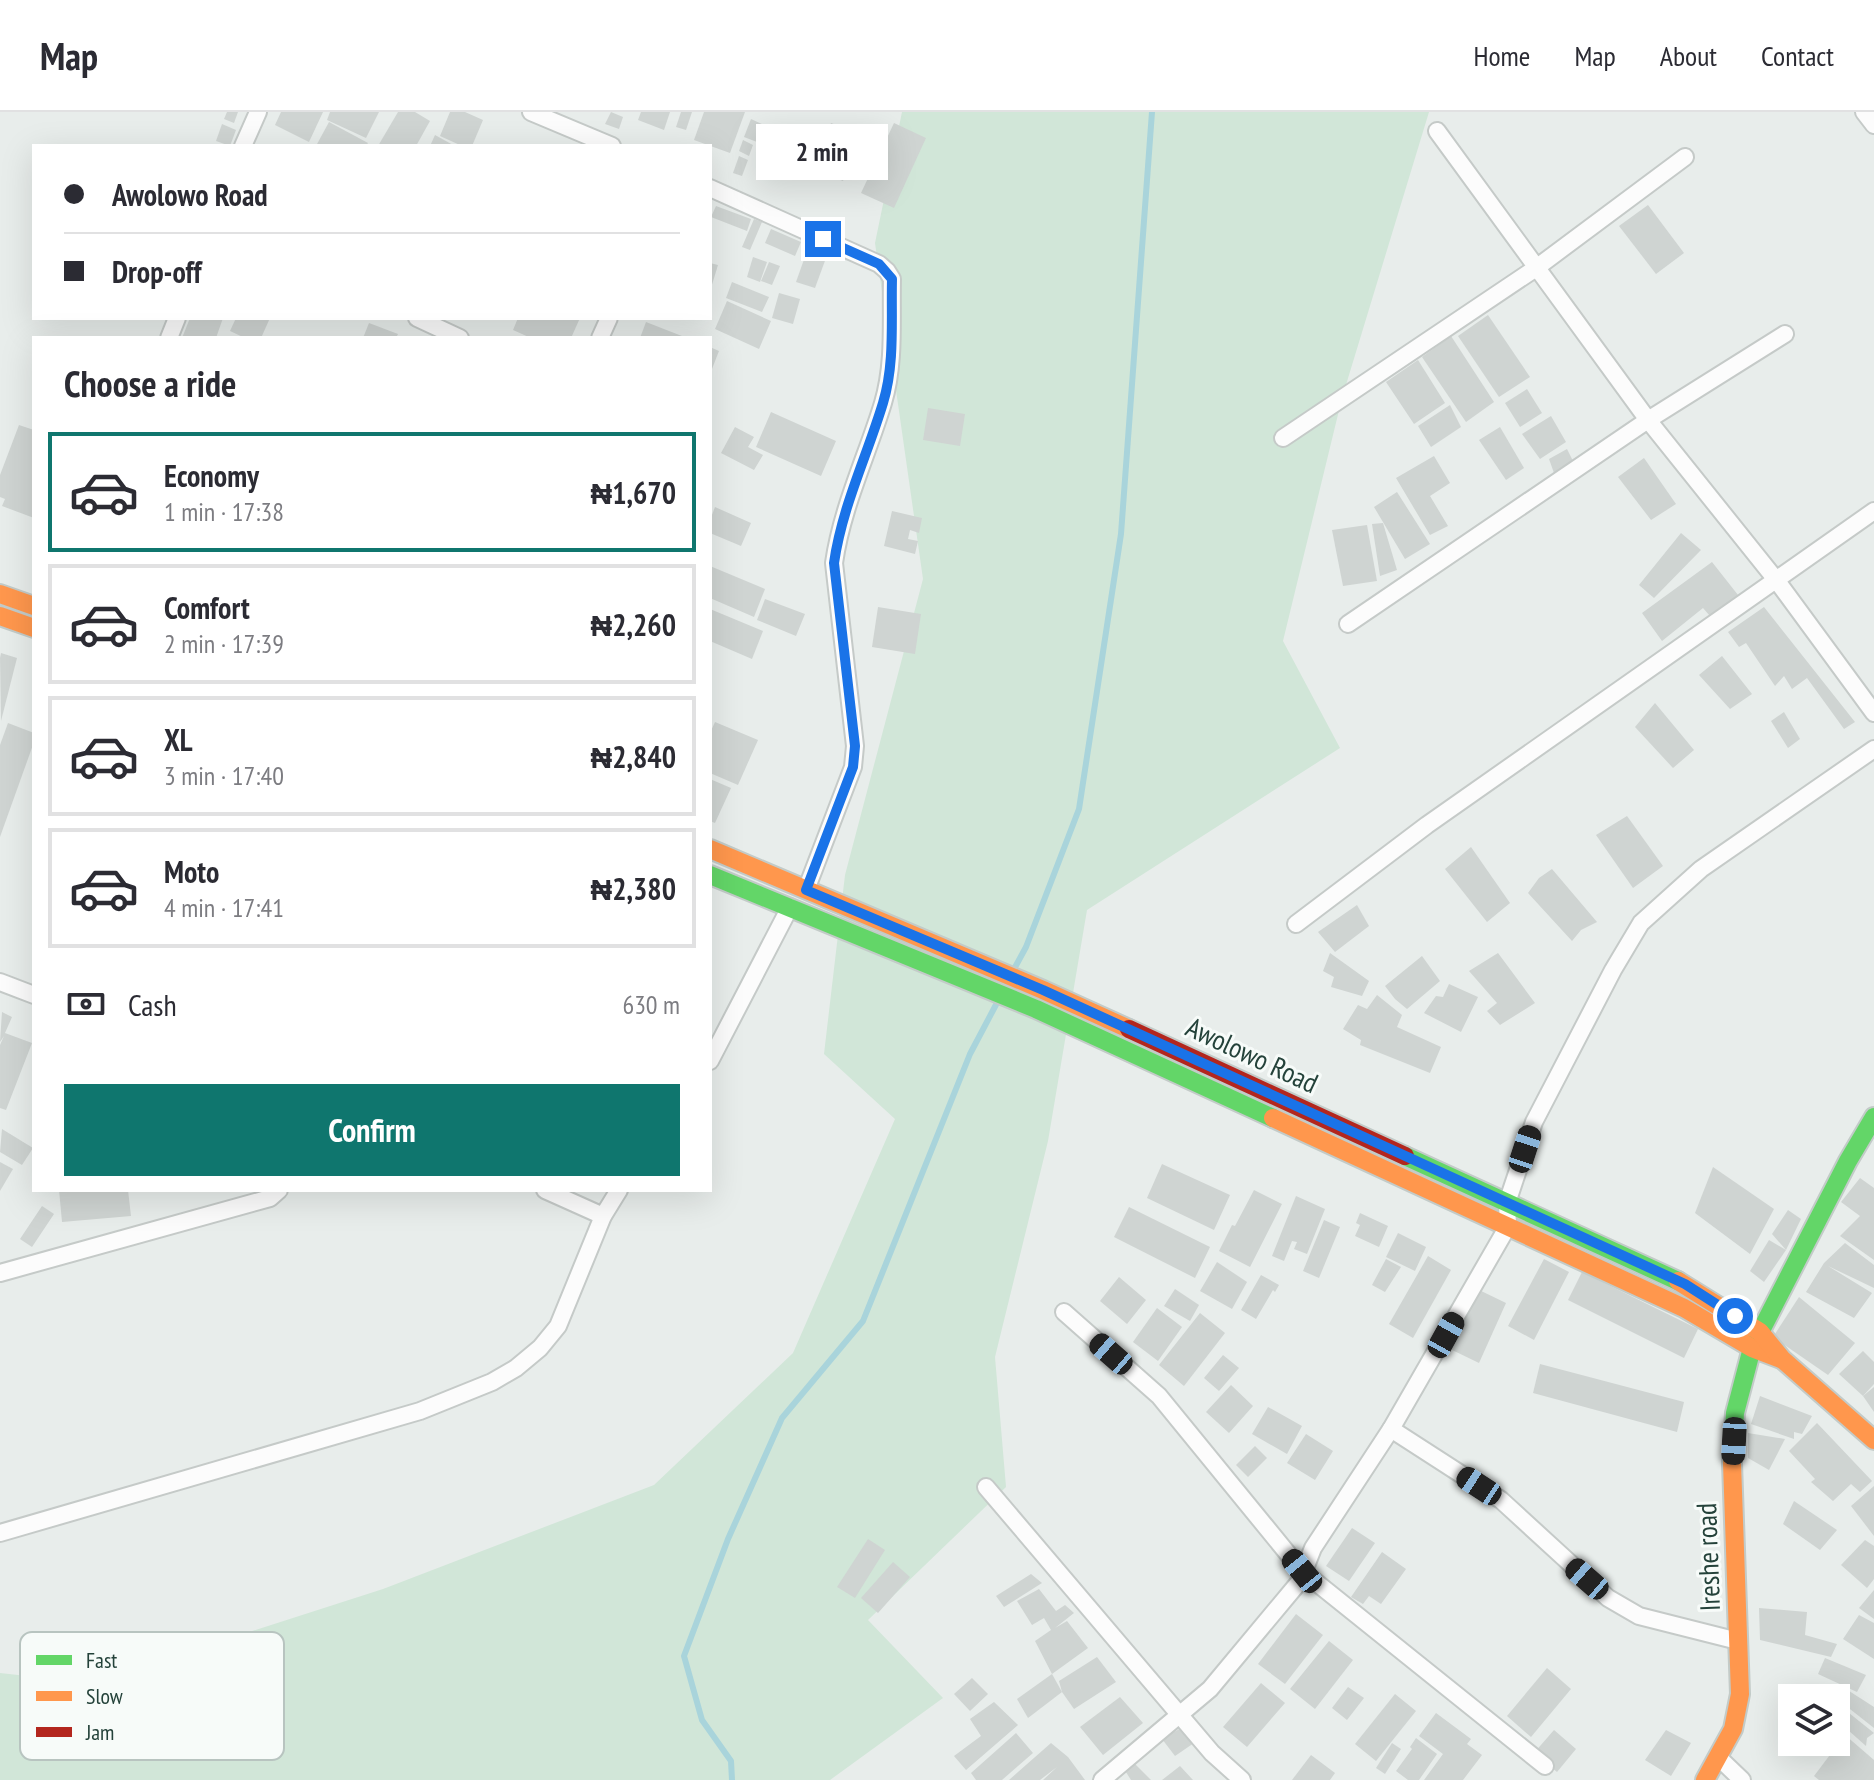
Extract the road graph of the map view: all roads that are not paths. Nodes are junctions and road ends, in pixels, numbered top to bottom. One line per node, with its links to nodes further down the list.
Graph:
1 (258, 112): 6 (street)
2 (531, 112): 7 (street)
3 (1864, 112): 4 (street)
4 (1874, 125)
5 (1437, 131): 10 (street)
6 (244, 144)
7 (607, 144)
8 (1685, 157): 10 (street)
9 (712, 189): 27 (street)
10 (1536, 268): 14 (street); 15 (street)
11 (421, 320): 13 (street)
12 (1785, 334): 14 (street)
13 (456, 336)
14 (1648, 420): 17 (street); 21 (street)
15 (1283, 438)
16 (1874, 511): 17 (street)
17 (1777, 581): 23 (street); 29 (street)
18 (0, 594): 19 (main road)
19 (32, 605)
20 (0, 616): 22 (main road)
21 (1348, 624)
22 (32, 627)
23 (1874, 713)
24 (1874, 749): 37 (street)
25 (712, 850): 27 (main road, Awolowo Road)
26 (712, 876): 28 (main road, Awolowo Road)
27 (806, 890): 37 (main road, Awolowo Road)
28 (790, 907): 32 (street); 39 (main road, Awolowo Road)
29 (1296, 924)
30 (0, 982): 31 (street)
31 (32, 994)
32 (712, 1057)
33 (1874, 1117): 42 (main road, Ireshe road)
34 (277, 1192): 40 (street)
35 (549, 1192): 38 (street)
36 (618, 1192): 38 (street)
37 (1507, 1203): 39 (street); 42 (main road, Awolowo Road)
38 (603, 1216): 46 (street)
39 (1508, 1226): 42 (main road, Awolowo Road); 43 (street)
40 (3, 1270)
41 (1064, 1312): 47 (street)
42 (1756, 1340): 44 (main road); 48 (main road, Ireshe road)
43 (1391, 1429): 47 (street); 48 (street)
44 (1874, 1440)
45 (986, 1487): 49 (street)
46 (0, 1533)
47 (1302, 1571): 49 (street); 51 (street)
48 (1738, 1641): 50 (main road, Ireshe road)
49 (1179, 1714): 52 (street); 53 (street)
50 (1719, 1758): 54 (main road, Ireshe road); 55 (street)
51 (1545, 1766)
52 (1102, 1780)
53 (1242, 1780)
54 (1705, 1780)
55 (1742, 1780)

